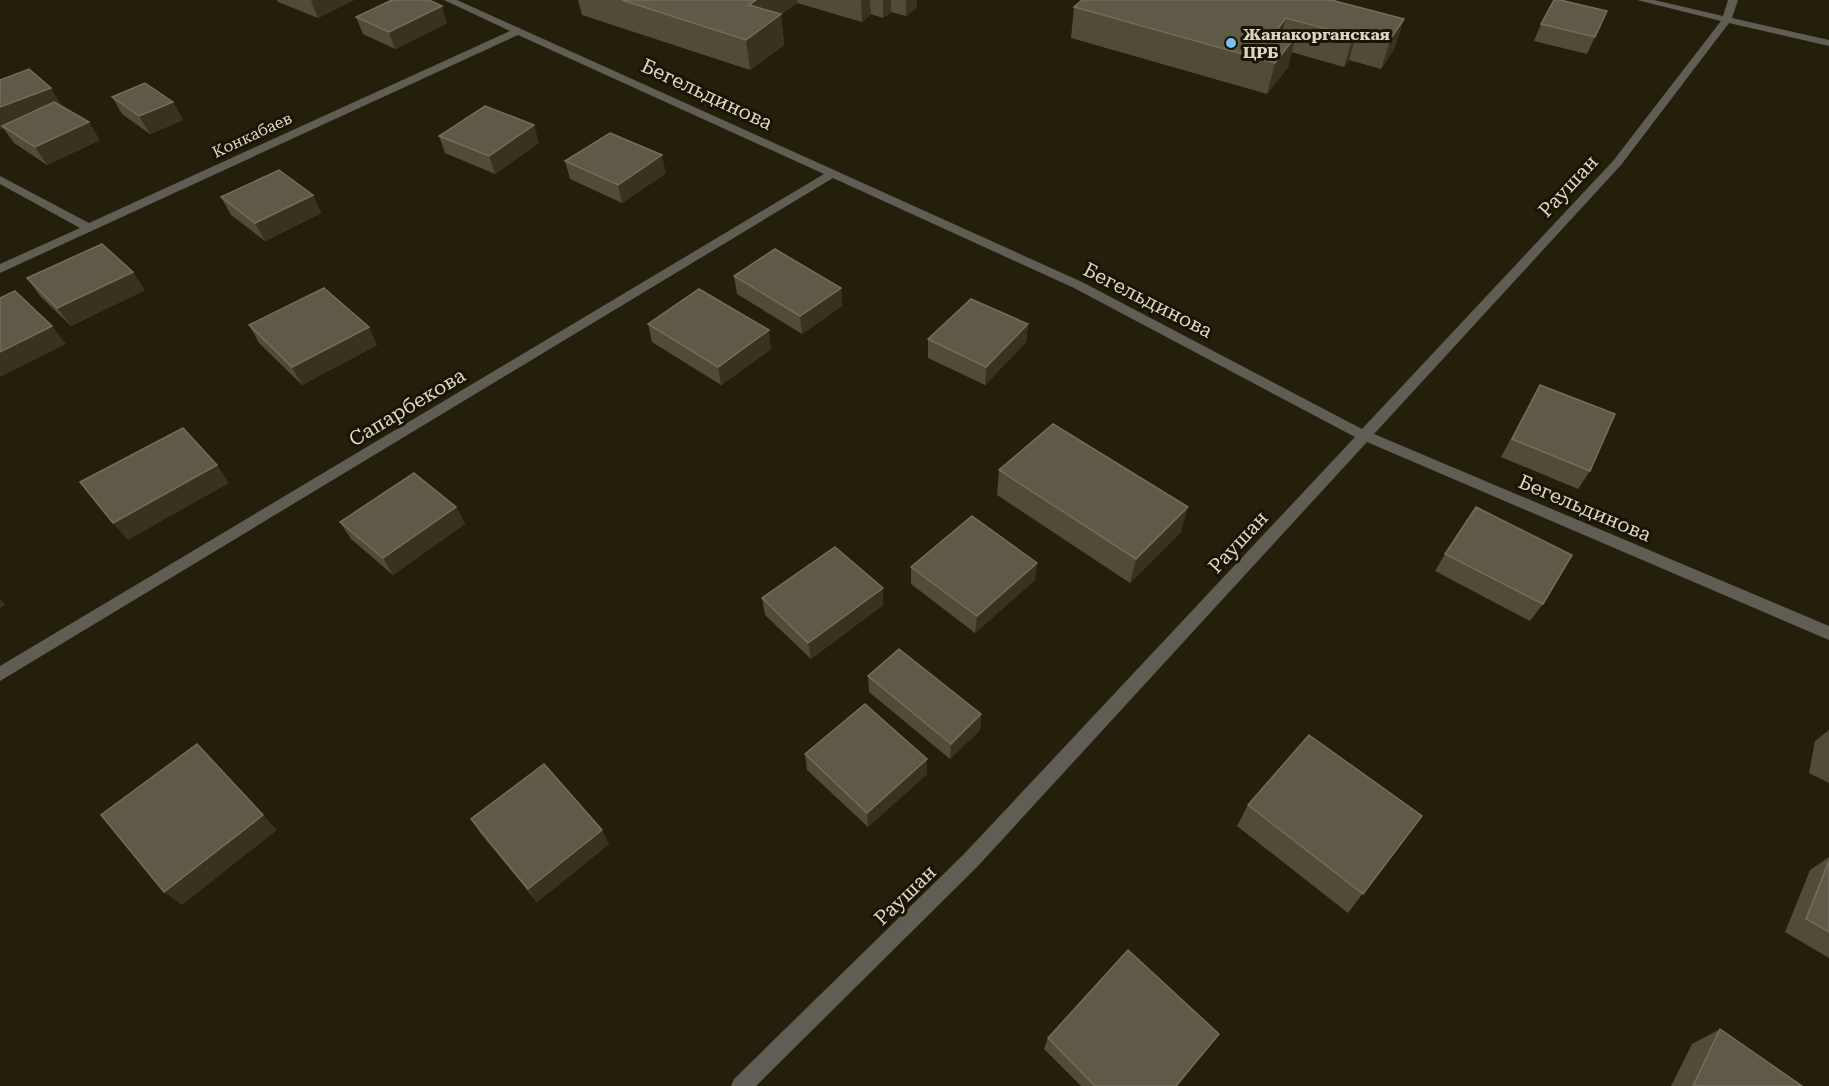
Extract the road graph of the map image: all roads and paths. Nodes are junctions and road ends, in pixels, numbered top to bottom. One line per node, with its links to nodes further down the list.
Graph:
1 (449, 0): 5 (street, Бегельдинова)
2 (1642, 0): 4 (street)
3 (1733, 0): 4 (street, Раушан)
4 (1727, 19): 6 (street); 11 (street, Раушан)
5 (518, 31): 7 (street, Бегельдинова); 9 (street, Конкабаев)
6 (1829, 43)
7 (834, 173): 11 (street, Бегельдинова); 13 (street, Сапарбекова)
8 (0, 179): 9 (street)
9 (89, 228): 10 (street, Конкабаев)
10 (0, 269)
11 (1365, 436): 12 (street, Бегельдинова); 14 (street, Раушан)
12 (1829, 633)
13 (0, 674)
14 (741, 1086)

